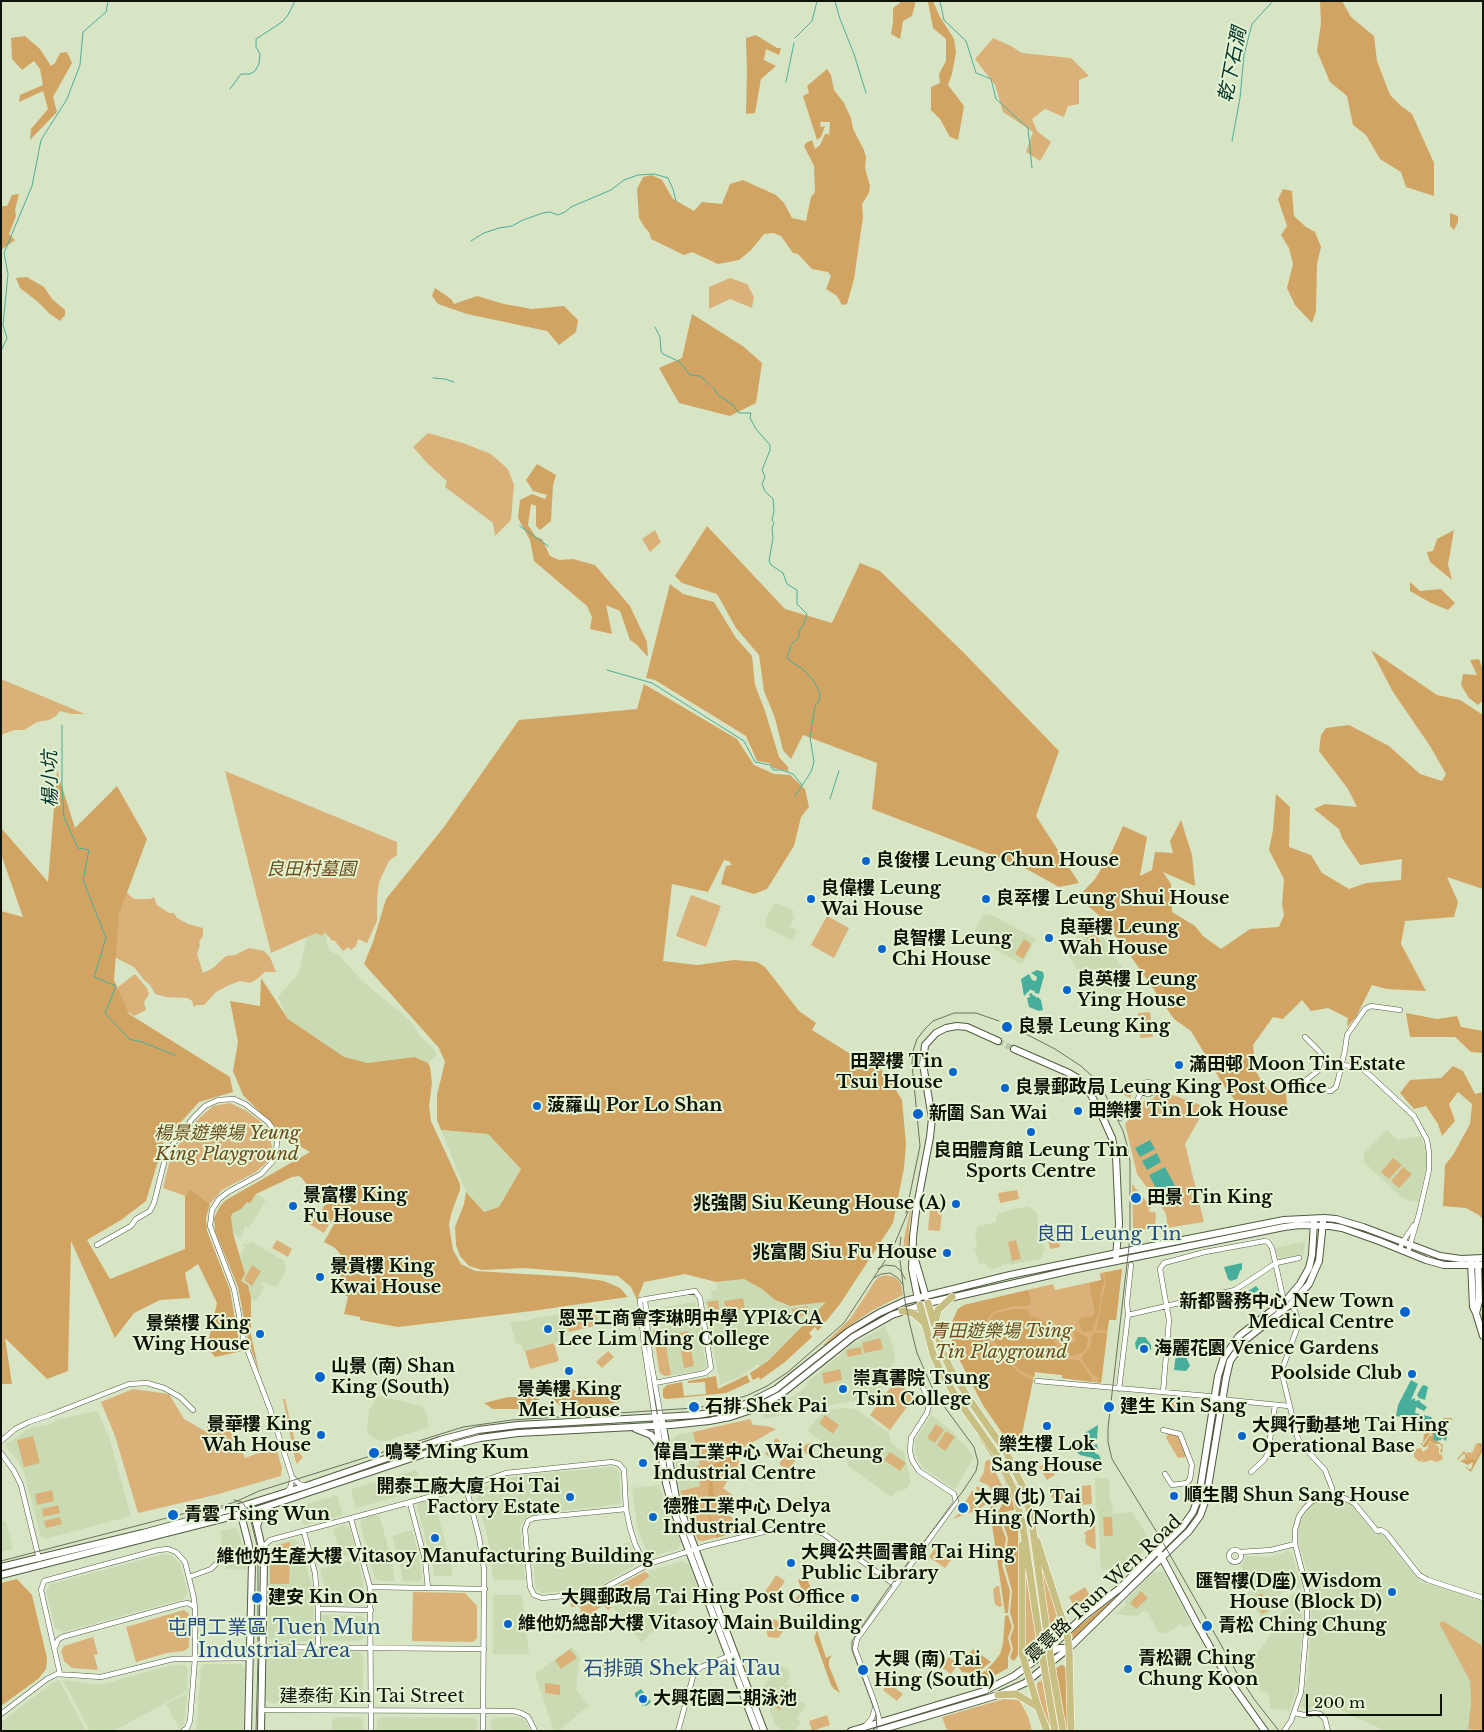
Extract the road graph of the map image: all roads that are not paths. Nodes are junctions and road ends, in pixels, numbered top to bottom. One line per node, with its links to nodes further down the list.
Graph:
1 (1400, 1010): 5 (street)
2 (1305, 1037): 5 (street)
3 (998, 1041): 15 (main road)
4 (1014, 1049): 16 (main road)
5 (1342, 1065): 9 (street)
6 (1142, 1091): 7 (street)
7 (1120, 1118)
8 (1324, 1218): 10 (main road); 11 (main road, 震寰路 Tsun Wen Road); 13 (main road)
9 (1417, 1220): 13 (street); 14 (street)
10 (1314, 1222): 11 (main road); 16 (main road); 18 (main road); 27 (main road, 震寰路 Tsun Wen Road)
11 (1323, 1226): 13 (main road); 29 (main road, 震寰路 Tsun Wen Road)
12 (97, 1245): 57 (street)
13 (1401, 1246): 14 (main road)
14 (1409, 1249): 19 (main road)
15 (913, 1253): 23 (main road); 24 (main road)
16 (1116, 1253): 18 (main road); 23 (main road)
17 (1299, 1258): 21 (street)
18 (1115, 1262): 25 (main road)
19 (1470, 1262): 20 (main road); 33 (main road)
20 (1481, 1262): 33 (main road)
21 (1276, 1263): 27 (street); 31 (street); 31 (street)
22 (1131, 1265): 34 (street)
23 (925, 1295): 24 (main road); 28 (main road)
24 (918, 1297): 30 (main road); 48 (main road)
25 (952, 1297): 28 (main road); 36 (main road)
26 (642, 1299): 40 (street); 40 (street); 48 (street)
27 (1284, 1302): 43 (main road, 震寰路 Tsun Wen Road)
28 (928, 1303): 30 (main road); 36 (main road)
29 (1292, 1303): 44 (main road, 震寰路 Tsun Wen Road); 46 (street)
30 (920, 1305): 32 (main road); 35 (main road)
31 (1168, 1306): 34 (street); 42 (street)
32 (902, 1311): 35 (main road); 49 (main road)
33 (1476, 1313): 37 (main road)
34 (1128, 1315): 41 (street)
35 (924, 1323): 72 (main road)
36 (934, 1324): 70 (main road)
37 (1483, 1336)
38 (912, 1375): 86 (street)
39 (1037, 1381): 41 (street)
40 (655, 1383): 48 (street)
41 (1119, 1389): 42 (street)
42 (1163, 1392): 43 (street)
43 (1215, 1398): 44 (street); 76 (main road, 震寰路 Tsun Wen Road)
44 (1223, 1399): 45 (street); 79 (main road, 震寰路 Tsun Wen Road)
45 (1275, 1405): 46 (street); 55 (street)
46 (1289, 1406): 61 (street)
47 (192, 1410): 52 (street)
48 (658, 1418): 49 (main road); 58 (main road)
49 (659, 1426): 50 (main road); 53 (main road); 77 (main road)
50 (633, 1427): 53 (main road); 64 (main road)
51 (1163, 1430): 56 (street)
52 (1, 1441)
53 (660, 1447): 77 (main road)
54 (1, 1453): 80 (street)
55 (1251, 1472)
56 (1165, 1474)
57 (292, 1477): 58 (street); 60 (street)
58 (306, 1486): 60 (main road)
59 (466, 1488): 63 (street); 66 (street); 89 (street)
60 (287, 1492): 62 (main road)
61 (1332, 1492): 74 (street); 90 (street)
62 (251, 1503): 65 (main road); 67 (main road)
63 (410, 1503): 69 (street); 88 (street)
64 (269, 1506): 67 (main road); 71 (main road)
65 (239, 1507): 68 (main road); 80 (main road)
66 (626, 1509): 82 (street); 82 (street)
67 (253, 1511): 68 (main road); 71 (main road)
68 (241, 1514): 80 (main road); 104 (main road)
69 (351, 1519): 73 (street); 87 (street)
70 (1032, 1523): 94 (main road); 130 (main road, bridge)
71 (257, 1526): 75 (main road)
72 (1023, 1527): 105 (main road); 129 (main road, bridge)
73 (304, 1532): 75 (street); 92 (street)
74 (1295, 1544): 78 (street); 114 (street)
75 (262, 1548): 95 (main road)
76 (1158, 1550): 79 (main road); 94 (main road, 震寰路 Tsun Wen Road)
77 (692, 1551): 82 (street); 86 (street); 101 (main road)
78 (1240, 1552)
79 (1162, 1557): 97 (main road, 震寰路 Tsun Wen Road); 132 (main road)
80 (40, 1562): 83 (main road); 84 (main road)
81 (216, 1564): 85 (street)
82 (646, 1566)
83 (1, 1568)
84 (1, 1575)
85 (189, 1577): 91 (street); 98 (street)
86 (895, 1585): 109 (street)
87 (370, 1588): 88 (street); 93 (street)
88 (428, 1588): 89 (street)
89 (485, 1589): 100 (street)
90 (1483, 1598)
91 (195, 1607): 98 (street); 103 (street)
92 (318, 1610): 93 (street); 96 (street)
93 (371, 1610): 99 (street)
94 (1067, 1634): 97 (main road); 102 (main road, 震寰路 Tsun Wen Road)
95 (262, 1646): 96 (street); 111 (main road)
96 (318, 1647): 99 (street)
97 (1069, 1648): 102 (main road); 107 (main road, 震寰路 Tsun Wen Road); 131 (main road)
98 (55, 1649): 106 (street)
99 (370, 1649): 100 (street); 112 (street)
100 (484, 1649): 113 (street)
101 (732, 1655): 124 (street); 125 (main road); 126 (main road)
102 (1041, 1656): 105 (main road, 震寰路 Tsun Wen Road)
103 (195, 1658): 104 (street); 106 (street); 118 (street)
104 (250, 1658): 119 (main road)
105 (1026, 1669): 107 (main road); 117 (main road, 震寰路 Tsun Wen Road)
106 (60, 1674): 115 (street)
107 (1030, 1680): 108 (main road, 震寰路 Tsun Wen Road); 110 (main road)
108 (998, 1695): 110 (main road); 117 (main road, 震寰路 Tsun Wen Road)
109 (875, 1704): 116 (street); 117 (street)
110 (1038, 1707): 128 (main road)
111 (261, 1710): 112 (street, 建泰街 Kin Tai Street); 120 (main road)
112 (371, 1711): 113 (street, 建泰街 Kin Tai Street); 121 (street)
113 (483, 1712): 122 (street); 123 (street, 建泰街 Kin Tai Street)
114 (1295, 1713): 133 (street); 134 (street)
115 (1, 1714)
116 (864, 1727): 117 (main road, 震寰路 Tsun Wen Road); 127 (main road, 震寰路 Tsun Wen Road)
117 (883, 1728)
118 (183, 1731)
119 (248, 1731)
120 (260, 1731)
121 (371, 1731)
122 (483, 1731)
123 (535, 1731)
124 (678, 1731)
125 (757, 1731)
126 (764, 1731)
127 (851, 1731)
128 (1048, 1731)
129 (1055, 1731)
130 (1063, 1731)
131 (1071, 1731)
132 (1265, 1731)
133 (1284, 1731)
134 (1328, 1731)

